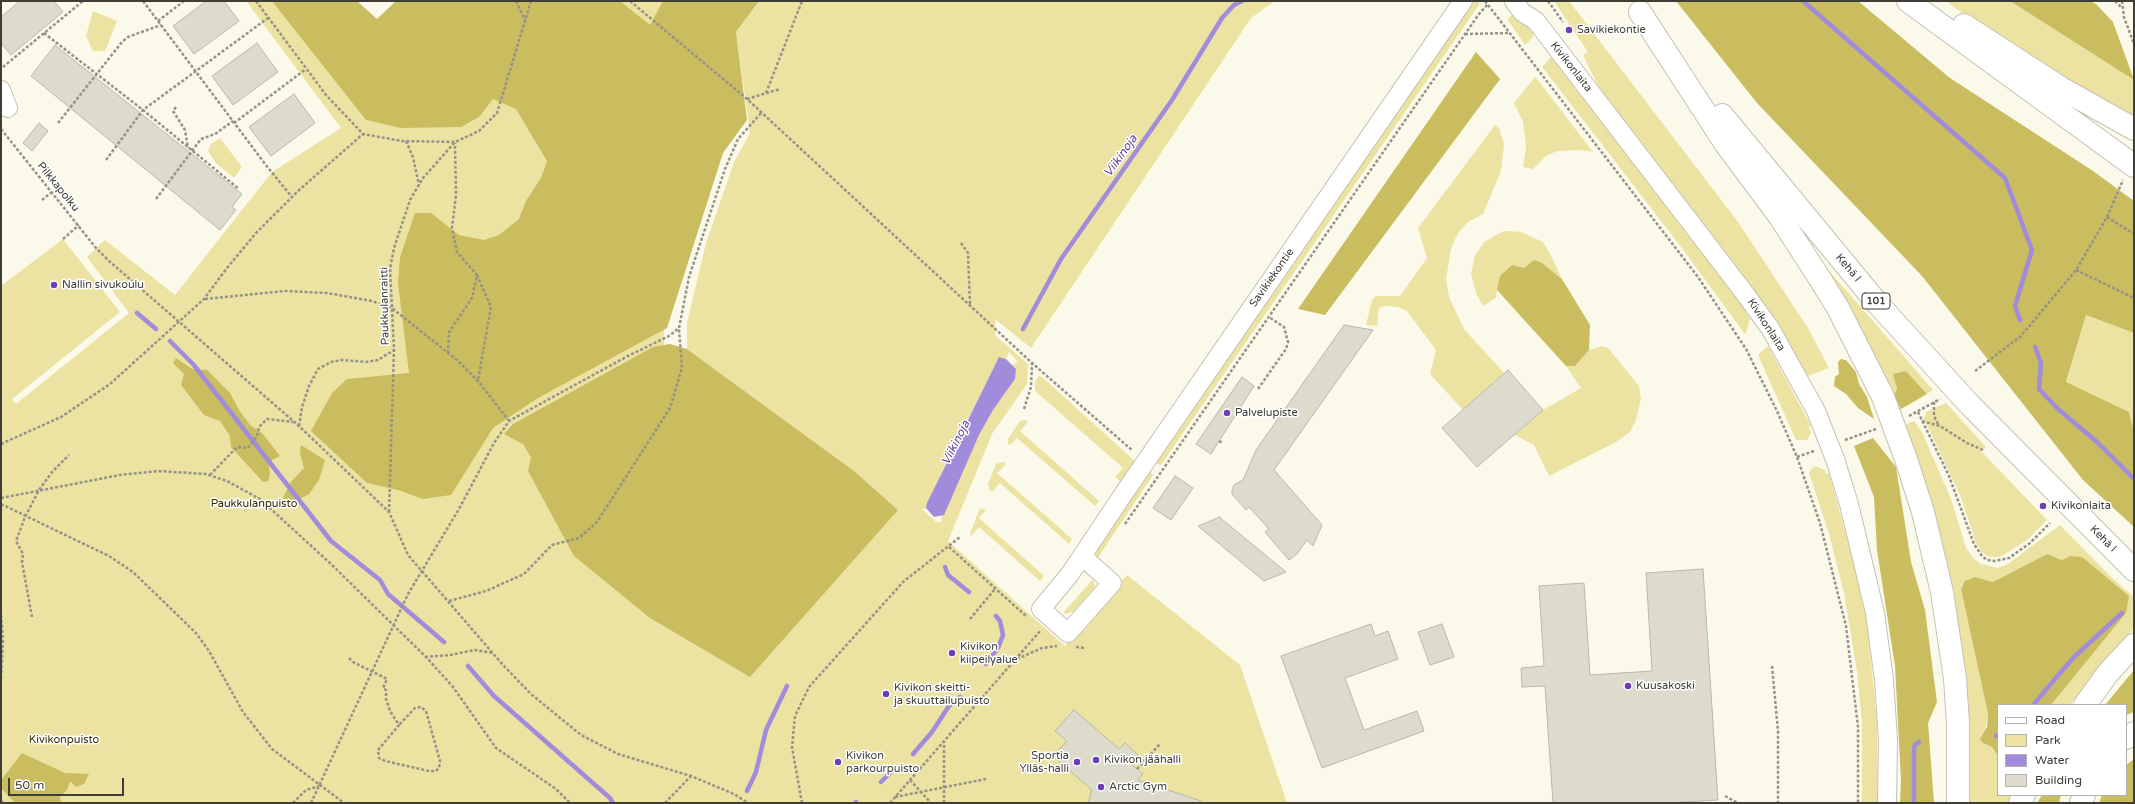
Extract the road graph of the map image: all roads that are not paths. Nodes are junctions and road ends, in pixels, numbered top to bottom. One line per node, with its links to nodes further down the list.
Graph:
1 (1463, 1): 12 (street, Savikiekontie)
2 (1514, 1): 7 (street, Kivikonlaita)
3 (1530, 1): 7 (street, Kivikonlaita)
4 (1908, 1): 11 (highway)
5 (1918, 1): 10 (highway)
6 (1636, 6): 13 (highway, Kehä I / 101); 17 (highway)
7 (1536, 21): 16 (street, Kivikonlaita)
8 (1, 90): 9 (street)
9 (8, 108)
10 (2134, 129)
11 (2128, 173)
12 (1082, 556)
13 (2134, 570)
14 (2134, 645): 15 (highway)
15 (2086, 704)
16 (1887, 803)
17 (1958, 803)

